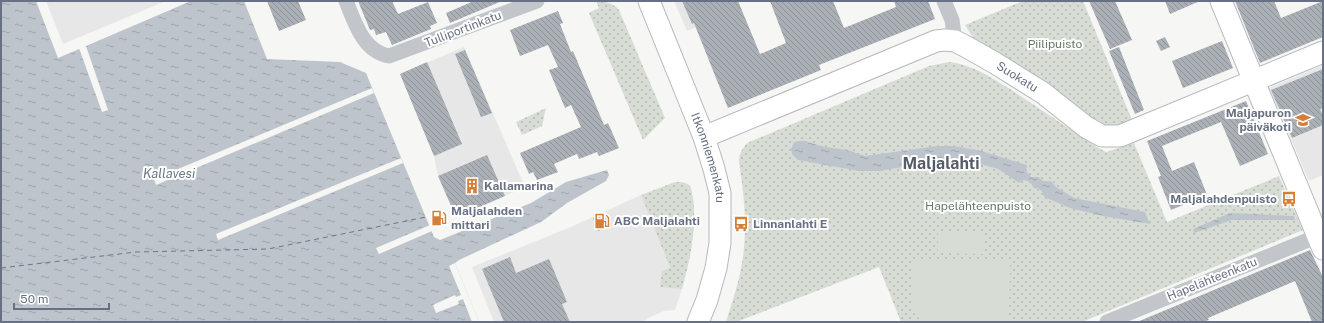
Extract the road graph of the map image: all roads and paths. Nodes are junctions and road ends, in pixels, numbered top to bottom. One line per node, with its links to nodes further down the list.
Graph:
1 (346, 1): 2 (street, Tulliportinkatu)
2 (536, 1)
3 (649, 1): 9 (street, Itkonniemenkatu)
4 (944, 1): 6 (street)
5 (1221, 1): 8 (street)
6 (955, 41): 8 (street, Suokatu); 9 (street, Suokatu)
7 (1323, 52): 8 (street, Suokatu)
8 (1254, 81): 10 (street)
9 (704, 137): 11 (street, Itkonniemenkatu)
10 (1320, 243): 12 (street, Hapelähteenkatu)
11 (698, 322)
12 (1107, 322)

